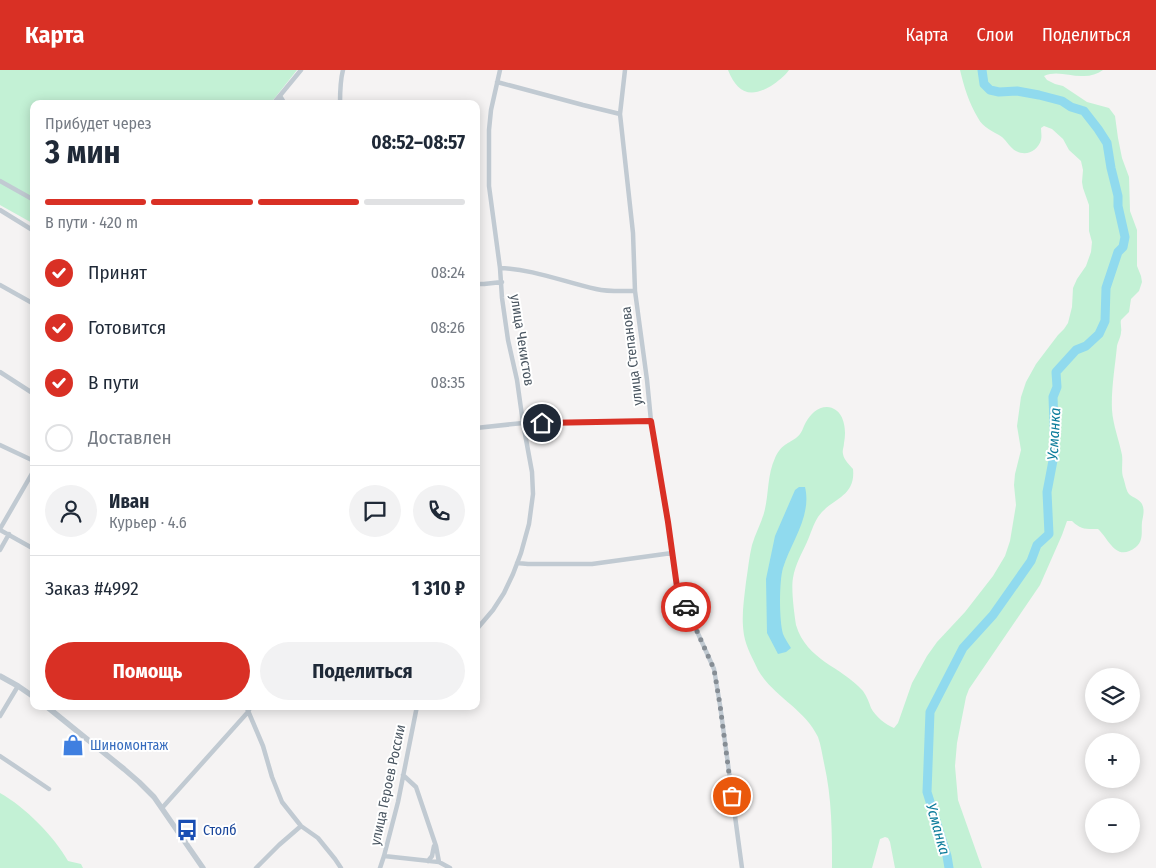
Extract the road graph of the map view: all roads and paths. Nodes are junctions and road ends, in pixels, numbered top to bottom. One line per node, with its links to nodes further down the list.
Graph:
1 (301, 70): 6 (street)
2 (344, 70): 9 (street)
3 (500, 70): 5 (street, улица Чекистов)
4 (625, 70): 10 (street, улица Степанова)
5 (497, 82): 10 (street); 15 (street, улица Чекистов)
6 (280, 96): 7 (street); 8 (street)
7 (276, 100)
8 (282, 100)
9 (340, 100)
10 (620, 114): 19 (street, улица Степанова)
11 (0, 181): 12 (street)
12 (30, 198)
13 (0, 210): 14 (street)
14 (30, 229)
15 (500, 268): 16 (street, улица Чекистов); 19 (street)
16 (502, 282): 17 (street); 24 (street, улица Чекистов)
17 (480, 284)
18 (0, 285): 20 (street)
19 (636, 291): 23 (street, улица Степанова)
20 (30, 302)
21 (0, 372): 22 (street)
22 (30, 391)
23 (651, 421): 24 (street); 33 (street, улица Степанова)
24 (523, 423): 25 (street); 34 (street, улица Чекистов)
25 (480, 428)
26 (0, 445): 27 (street)
27 (30, 459)
28 (30, 477): 29 (street)
29 (0, 530): 30 (street)
30 (9, 534): 31 (street); 32 (street)
31 (30, 547)
32 (0, 550)
33 (672, 553): 34 (street); 57 (street, улица Степанова)
34 (517, 563): 35 (street, улица Чекистов)
35 (480, 625)
36 (0, 676): 37 (street)
37 (18, 686): 38 (street); 42 (street)
38 (30, 694)
39 (53, 710): 46 (street)
40 (416, 710): 44 (street, улица Героев России)
41 (248, 712): 46 (street); 47 (street)
42 (0, 716)
43 (0, 756): 45 (street)
44 (404, 775): 48 (street); 49 (street, улица Героев России)
45 (49, 788)
46 (162, 808): 52 (street)
47 (301, 826): 53 (street); 54 (street)
48 (434, 842): 50 (street); 51 (street)
49 (384, 856): 50 (street); 55 (street, улица Героев России)
50 (428, 860): 51 (street)
51 (440, 862): 56 (street)
52 (203, 868)
53 (256, 868)
54 (341, 868)
55 (380, 868)
56 (450, 868)
57 (742, 868)

